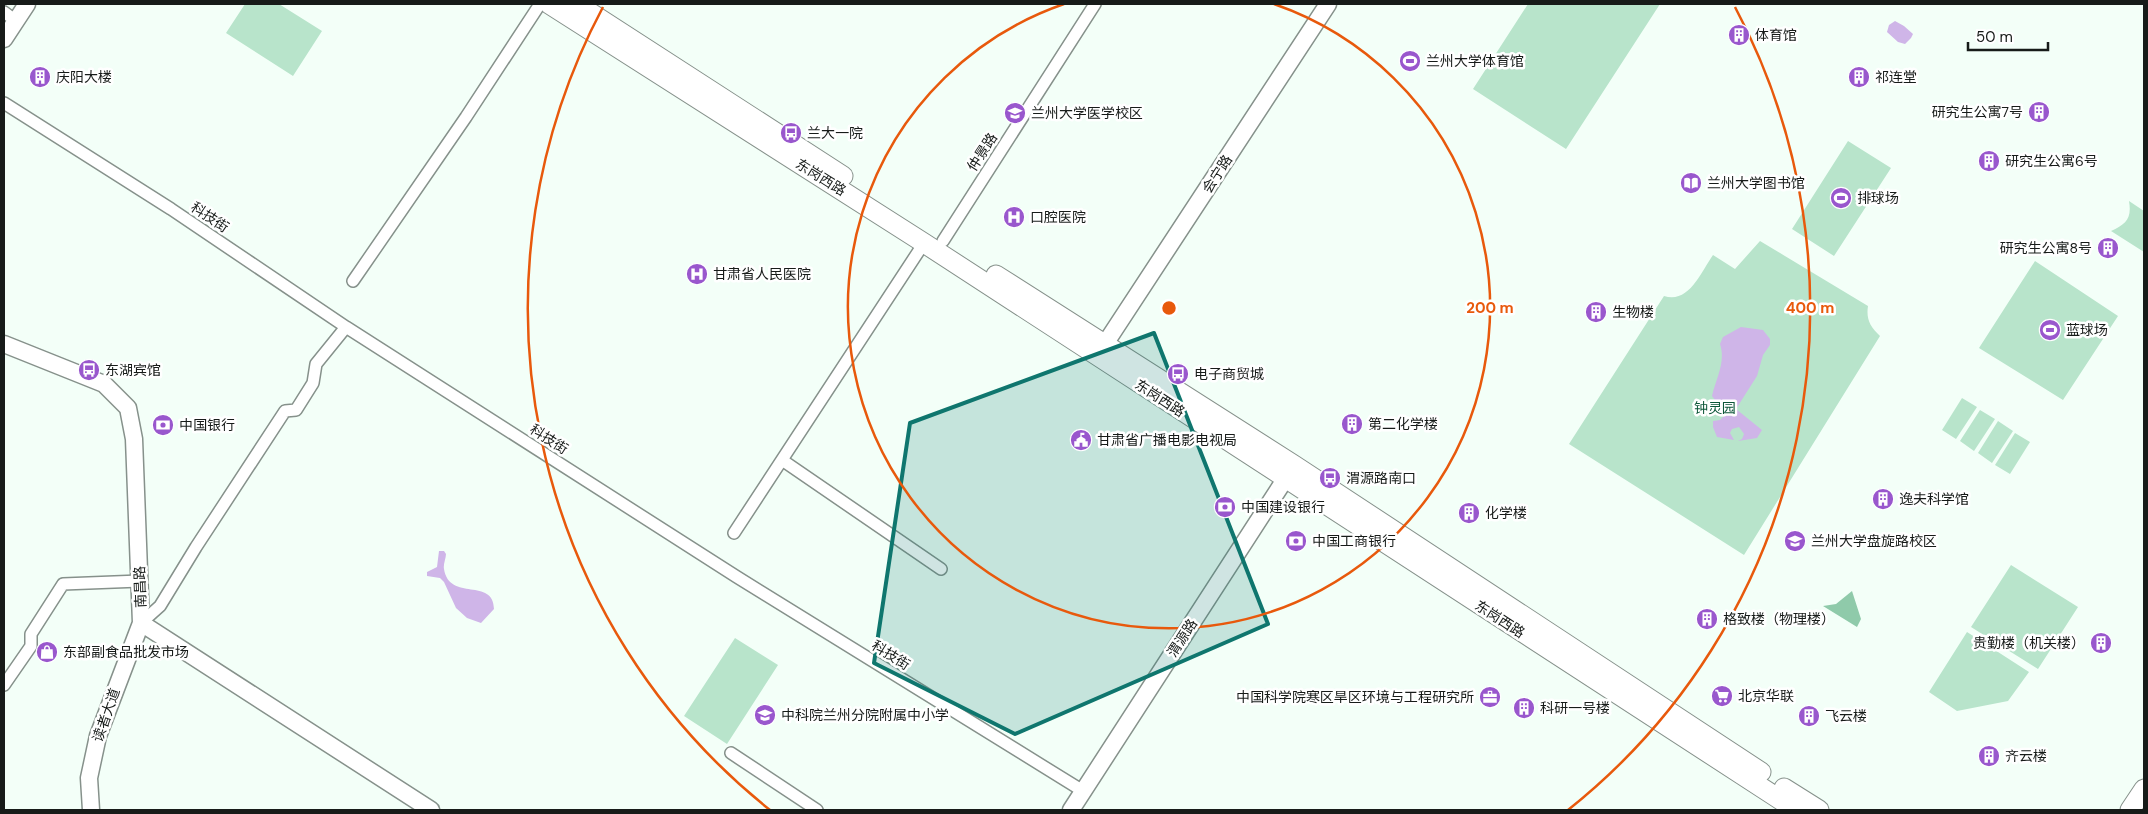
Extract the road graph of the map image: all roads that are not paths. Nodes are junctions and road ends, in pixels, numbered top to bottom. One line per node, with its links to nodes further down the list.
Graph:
1 (27, 4): 7 (main road)
2 (540, 4): 12 (street)
3 (549, 4): 11 (main road, 东岗西路)
4 (577, 4): 10 (main road, 东岗西路)
5 (1096, 4): 10 (street, 仲景路)
6 (1328, 4): 15 (main road, 会宁路)
7 (10, 16): 8 (main road)
8 (4, 39)
9 (4, 103): 13 (street, 科技街)
10 (943, 241): 15 (main road, 东岗西路)
11 (924, 243): 16 (street); 17 (main road, 东岗西路)
12 (353, 281)
13 (346, 327): 21 (street); 25 (street, 科技街)
14 (4, 344): 20 (main road, 南昌路)
15 (1105, 344): 17 (main road, 东岗西路)
16 (782, 460): 18 (street); 19 (street)
17 (1289, 472): 25 (main road, 渭源路); 30 (main road, 东岗西路); 31 (main road, 东岗西路)
18 (734, 533)
19 (941, 568)
20 (140, 581): 21 (main road, 南昌路); 22 (street)
21 (141, 623): 26 (main road, 读者大道); 27 (main road, 南昌路)
22 (4, 685)
23 (731, 753): 28 (street)
24 (2144, 789): 32 (main road)
25 (1083, 791): 29 (main road, 渭源路)
26 (91, 810)
27 (430, 810)
28 (816, 810)
29 (1070, 810)
30 (1796, 810)
31 (1819, 810)
32 (2130, 810)

